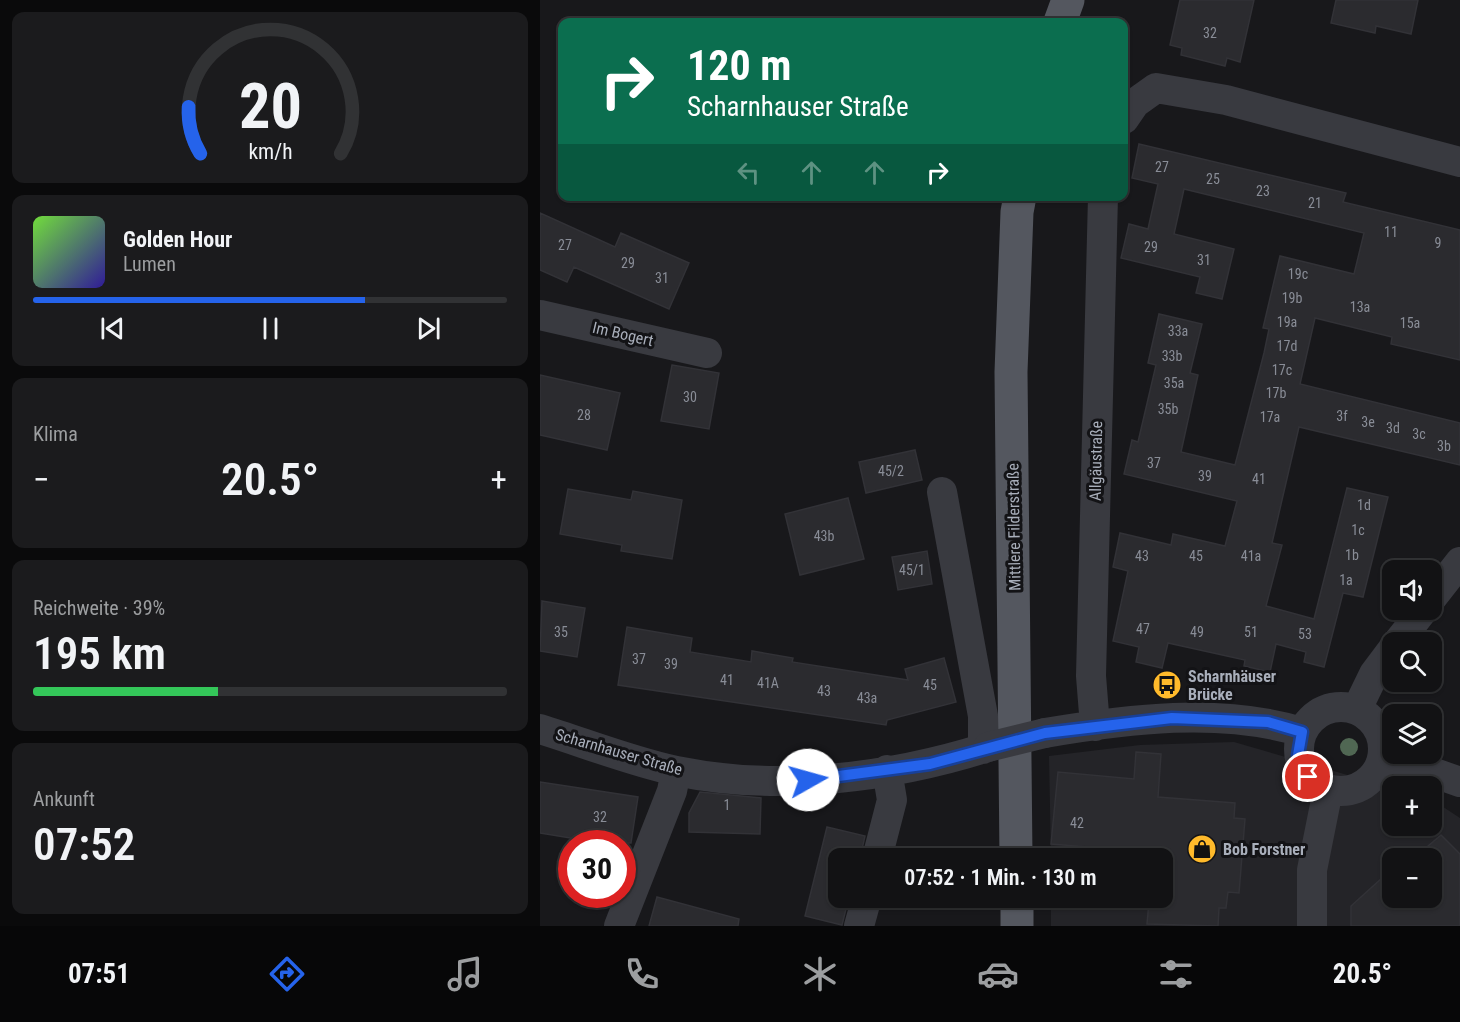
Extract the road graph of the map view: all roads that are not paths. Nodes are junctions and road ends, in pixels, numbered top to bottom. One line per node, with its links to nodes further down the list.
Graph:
1 (1068, 0): 2 (main road)
2 (1061, 18)
3 (1128, 114): 4 (street)
4 (1460, 162)
5 (1019, 201): 28 (main road, Mittlere Filderstraße)
6 (1103, 201): 16 (street, Allgäustraße)
7 (540, 315): 8 (street, Im Bogert)
8 (707, 353)
9 (942, 492): 20 (street)
10 (1457, 569): 11 (street)
11 (1442, 586)
12 (1415, 620): 13 (street)
13 (1406, 632)
14 (1382, 663): 15 (street)
15 (1357, 709): 18 (street); 19 (street)
16 (1095, 726): 18 (street, Scharnhauser Straße); 20 (street, Scharnhauser Straße, bridge)
17 (540, 729): 24 (street, Scharnhauser Straße)
18 (1302, 732): 26 (street)
19 (1382, 736)
20 (985, 748): 23 (street, Scharnhauser Straße)
21 (1382, 760): 26 (street)
22 (1409, 764): 25 (street)
23 (887, 770): 24 (street, Scharnhauser Straße); 27 (street)
24 (676, 771): 31 (street)
25 (1460, 782)
26 (1328, 790): 34 (street)
27 (880, 848)
28 (1016, 848)
29 (864, 908): 32 (street)
30 (1017, 908): 33 (main road)
31 (619, 926)
32 (859, 926)
33 (1017, 926)
34 (1312, 926)

